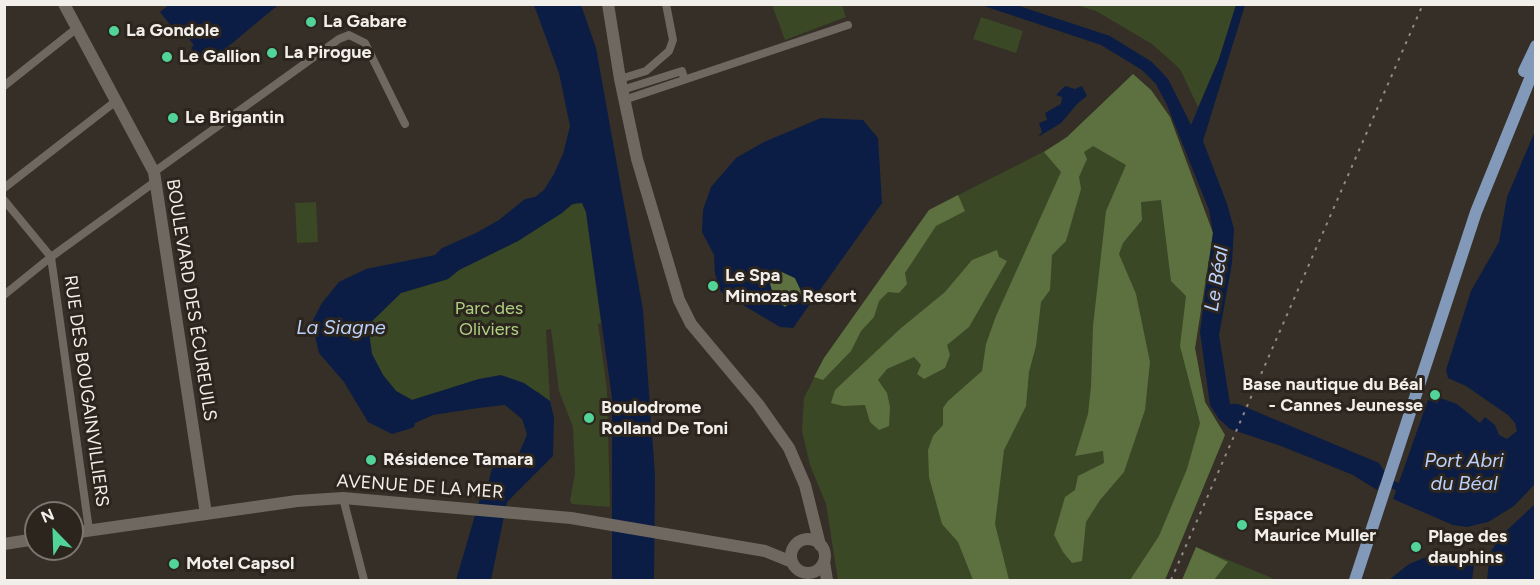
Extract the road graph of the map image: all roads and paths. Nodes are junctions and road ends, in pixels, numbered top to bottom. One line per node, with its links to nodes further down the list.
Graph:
1 (64, 4): 5 (main road, BOULEVARD DES ÉCUREUILS)
2 (608, 4): 9 (main road)
3 (666, 4): 9 (street)
4 (848, 25): 9 (street)
5 (77, 28): 8 (street); 10 (main road, BOULEVARD DES ÉCUREUILS)
6 (1536, 46): 17 (main road)
7 (1536, 64): 17 (main road)
8 (4, 86)
9 (622, 90): 20 (main road)
10 (116, 101): 12 (main road, BOULEVARD DES ÉCUREUILS); 13 (street)
11 (405, 124): 12 (street)
12 (155, 177): 15 (street); 19 (main road, BOULEVARD DES ÉCUREUILS)
13 (4, 188)
14 (4, 200): 15 (street)
15 (51, 257): 16 (street); 21 (street, RUE DES BOUGAINVILLIERS)
16 (4, 295)
17 (1432, 341): 33 (main road)
18 (343, 498): 19 (main road, AVENUE DE LA MER); 27 (main road, AVENUE DE LA MER); 31 (street)
19 (206, 514): 21 (main road, AVENUE DE LA MER)
20 (814, 520): 24 (main road); 26 (main road)
21 (89, 530): 22 (main road, AVENUE DE LA MER)
22 (84, 531)
23 (24, 540): 25 (main road)
24 (800, 542): 26 (main road); 27 (main road); 28 (main road)
25 (4, 544)
26 (820, 545): 29 (main road)
27 (765, 551): 28 (main road)
28 (792, 562): 30 (main road)
29 (824, 562): 30 (main road); 32 (main road)
30 (810, 577)
31 (364, 580)
32 (827, 580)
33 (1355, 580)

